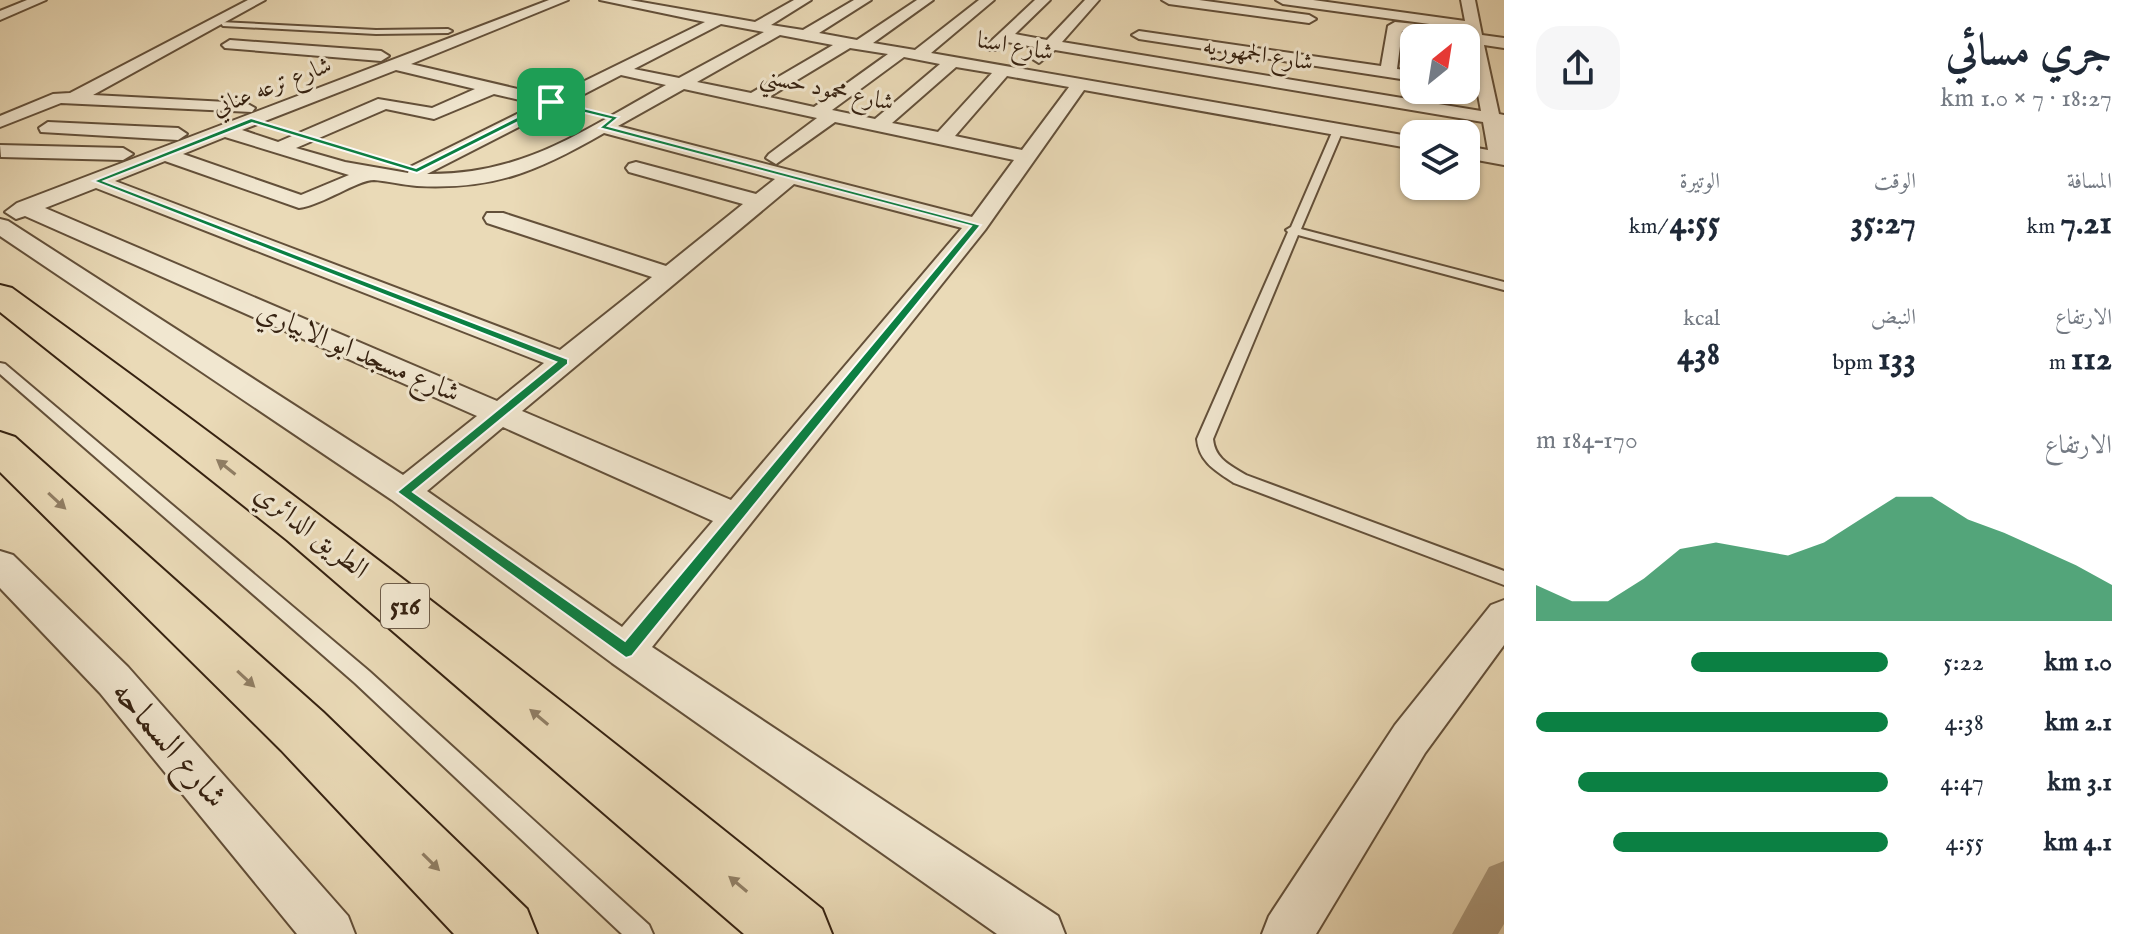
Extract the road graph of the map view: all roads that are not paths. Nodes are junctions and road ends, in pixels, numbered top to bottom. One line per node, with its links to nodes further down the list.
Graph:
1 (39, 0): 18 (street)
2 (258, 0): 54 (street)
3 (530, 0): 25 (street, شارع ترعه عناني)
4 (561, 0): 36 (street, شارع ترعه عناني)
5 (607, 0): 20 (street, شارع اسنا)
6 (804, 0): 24 (street)
7 (864, 0): 28 (street)
8 (926, 0): 33 (street)
9 (987, 0): 34 (street)
10 (1043, 0): 23 (street)
11 (1092, 0): 23 (street)
12 (1283, 0): 17 (street)
13 (1388, 0): 21 (street)
14 (735, 6): 20 (street)
15 (1161, 6): 17 (street); 27 (street)
16 (0, 8): 18 (street)
17 (1318, 8): 21 (street); 37 (street)
18 (20, 9): 19 (street)
19 (0, 16)
20 (714, 20): 24 (street, شارع اسنا); 42 (street)
21 (1472, 22): 30 (street); 44 (street)
22 (223, 24): 25 (lane)
23 (1053, 24): 29 (street); 32 (street)
24 (754, 28): 26 (street, شارع اسنا)
25 (448, 31): 36 (street, شارع ترعه عناني)
26 (775, 32): 28 (street, شارع اسنا); 47 (street)
27 (1133, 35): 35 (street); 37 (street)
28 (802, 37): 33 (street, شارع اسنا)
29 (1003, 37): 32 (street, شارع الجمهوريه); 41 (street)
30 (1504, 43)
31 (230, 45): 36 (street)
32 (1051, 45): 35 (street, شارع الجمهوريه); 46 (street)
33 (851, 46): 34 (street, شارع اسنا); 55 (street)
34 (907, 56): 39 (street, شارع اسنا); 60 (street)
35 (1123, 57): 48 (street); 58 (street, شارع الجمهوريه)
36 (388, 60): 51 (street); 59 (street, شارع ترعه عناني)
37 (1305, 60): 44 (street); 58 (street)
38 (1480, 61): 40 (street); 50 (street)
39 (951, 63): 41 (street, شارع اسنا); 64 (street)
40 (1504, 65)
41 (972, 67): 43 (street, شارع اسنا)
42 (618, 70): 47 (street, شارع محمود حسني); 57 (street)
43 (1002, 72): 46 (street, شارع اسنا); 71 (street)
44 (1388, 72): 45 (street)
45 (1400, 74)
46 (1023, 75): 48 (street, شارع اسنا)
47 (679, 84): 55 (street, شارع محمود حسني); 61 (street)
48 (1090, 86): 58 (street, شارع اسنا); 79 (street)
49 (1480, 86): 50 (street)
50 (1485, 87): 52 (street); 62 (street)
51 (492, 88): 57 (street); 70 (street)
52 (1504, 89)
53 (13, 96): 54 (street)
54 (63, 99): 56 (street); 63 (street)
55 (754, 99): 60 (street, شارع محمود حسني)
56 (101, 101): 59 (street); 65 (street)
57 (551, 102): 61 (street); 85 (street)
58 (1294, 104): 62 (street, شارع الجمهوريه); 66 (street, شارع اسنا)
59 (249, 114): 67 (street, شارع ترعه عناني); 69 (street, شارع ترعه عناني); 70 (street)
60 (824, 114): 64 (street, شارع محمود حسني); 84 (street)
61 (597, 116): 68 (street); 84 (street); 88 (street)
62 (1498, 119): 80 (street)
63 (0, 122)
64 (878, 126): 71 (street, شارع محمود حسني)
65 (48, 128): 69 (street); 75 (street)
66 (1338, 130): 72 (street, شارع اسنا); 93 (lane)
67 (225, 131): 73 (street); 77 (street, شارع ترعه عناني)
68 (553, 133)
69 (178, 134): 76 (street, شارع ترعه عناني)
70 (305, 137): 73 (street); 74 (street)
71 (942, 139): 79 (street, شارع محمود حسني)
72 (1400, 141)
73 (272, 146): 81 (street); 82 (street)
74 (342, 148): 81 (street); 85 (street)
75 (1, 151): 76 (street)
76 (123, 154): 90 (street, شارع ترعه عناني)
77 (165, 154): 82 (street); 87 (street, شارع ترعه عناني)
78 (1480, 154): 80 (street)
79 (1026, 157): 92 (street)
80 (1502, 158)
81 (316, 160): 86 (street)
82 (206, 168): 86 (street)
83 (636, 168): 89 (street)
84 (783, 168): 89 (street); 92 (street)
85 (417, 171): 88 (street)
86 (365, 175): 88 (street)
87 (97, 181): 90 (street, شارع ترعه عناني); 97 (street)
88 (450, 181)
89 (760, 202): 94 (street)
90 (6, 213): 99 (street, شارع مسجد ابو الابياري); 101 (street)
91 (495, 218): 94 (street)
92 (977, 225): 102 (street)
93 (1292, 230): 95 (lane); 104 (lane)
94 (670, 275): 97 (street)
95 (1504, 286)
96 (0, 295): 110 (highway, الطريق الدائري / 516, one-way to 96)
97 (564, 361): 99 (street)
98 (0, 367): 109 (lane)
99 (500, 414): 101 (street); 102 (street, شارع مسجد ابو الابياري)
100 (0, 447): 108 (highway, one-way to 108)
101 (404, 492): 106 (street)
102 (735, 516): 106 (street)
103 (0, 565): 107 (street, شارع السماحه)
104 (1504, 578)
105 (1504, 616): 112 (street)
106 (626, 651): 111 (street)
107 (330, 934)
108 (502, 934)
109 (640, 934)
110 (797, 934)
111 (1040, 934)
112 (1287, 934)

